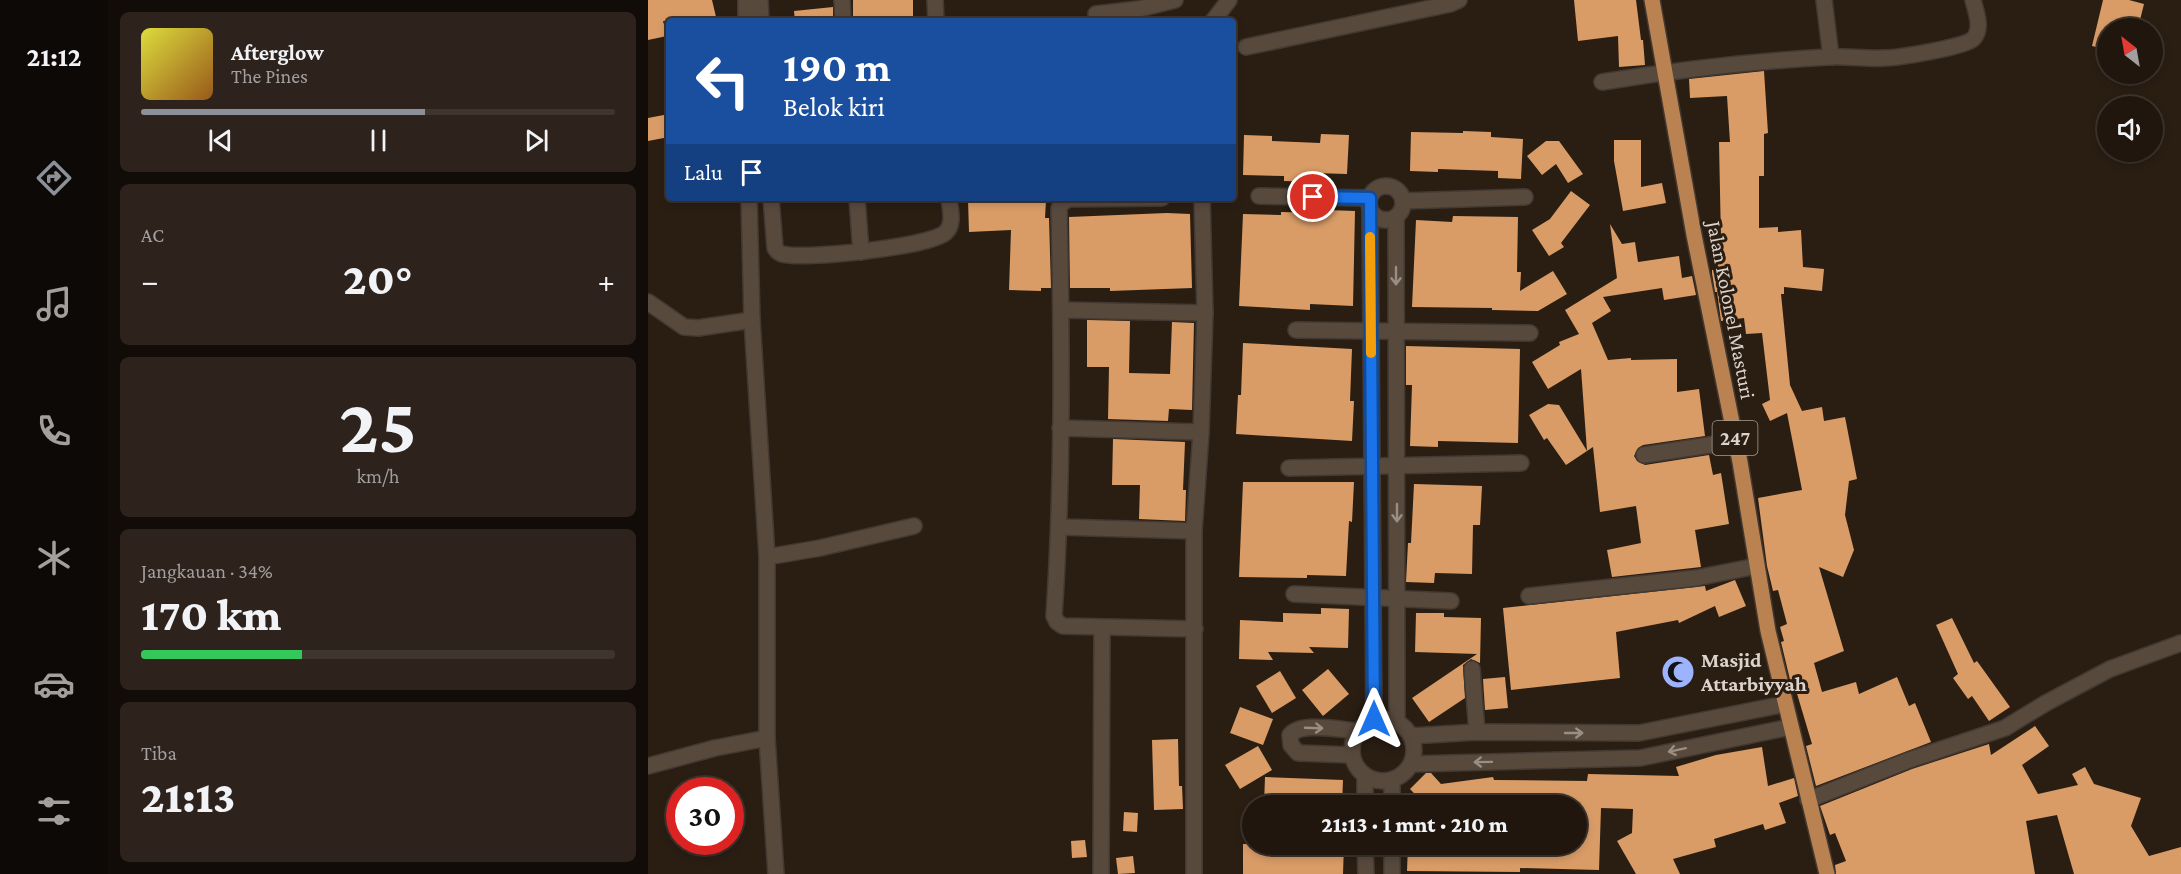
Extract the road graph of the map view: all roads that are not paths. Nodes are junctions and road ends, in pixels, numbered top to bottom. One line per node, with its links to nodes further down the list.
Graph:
1 (746, 0): 12 (street)
2 (760, 0): 13 (street)
3 (842, 0): 14 (street)
4 (935, 0): 15 (street)
5 (1175, 0): 11 (street)
6 (1229, 0): 16 (street)
7 (1459, 0): 17 (street)
8 (1652, 0): 19 (main road, Jalan Kolonel Masturi / 247)
9 (1824, 0): 18 (street)
10 (1973, 0): 18 (street)
11 (1096, 14)
12 (746, 18)
13 (761, 18)
14 (843, 18)
15 (936, 18)
16 (1215, 18)
17 (1246, 47)
18 (1831, 57): 19 (street)
19 (1665, 72): 20 (street); 45 (main road, Jalan Kolonel Masturi / 247)
20 (1602, 82)
21 (1259, 196): 30 (street)
22 (1525, 197): 29 (street)
23 (749, 201): 36 (street)
24 (771, 201): 32 (street)
25 (857, 201): 32 (street)
26 (949, 201): 32 (street)
27 (1065, 201): 34 (street)
28 (1202, 201): 35 (street)
29 (1403, 201): 30 (street); 31 (street)
30 (1370, 204): 31 (street); 38 (street)
31 (1396, 218): 39 (street, one-way to 39)
32 (861, 252)
33 (648, 302): 36 (street)
34 (1062, 310): 35 (street); 43 (street)
35 (1205, 313): 44 (street)
36 (752, 320): 56 (street)
37 (1296, 330): 38 (street)
38 (1371, 331): 39 (street); 41 (street)
39 (1396, 331): 40 (street); 42 (street)
40 (1530, 333)
41 (1371, 352): 42 (street); 49 (street)
42 (1396, 353): 48 (street)
43 (1060, 428): 44 (street); 54 (street)
44 (1201, 432): 55 (street)
45 (1736, 441): 46 (street); 57 (main road, Jalan Kolonel Masturi / 247)
46 (1644, 455)
47 (1521, 463): 48 (street)
48 (1396, 465): 49 (street); 52 (street)
49 (1372, 466): 50 (street); 51 (street)
50 (1289, 468)
51 (1372, 487): 52 (street); 60 (street)
52 (1397, 487): 61 (street, one-way to 61)
53 (914, 526): 56 (street)
54 (1060, 527): 55 (street); 65 (street)
55 (1194, 531): 66 (street)
56 (767, 557): 77 (street)
57 (1757, 566): 59 (street); 69 (main road, Jalan Kolonel Masturi / 247)
58 (1294, 594): 60 (street)
59 (1529, 596)
60 (1373, 598): 61 (street); 63 (street)
61 (1397, 599): 62 (street); 64 (street)
62 (1451, 601)
63 (1374, 618): 64 (street); 70 (street)
64 (1397, 619): 71 (street)
65 (1102, 628): 66 (street); 90 (street)
66 (1195, 629): 91 (street)
67 (2181, 643): 86 (street)
68 (1472, 669): 74 (street)
69 (1785, 704): 72 (main road, Jalan Kolonel Masturi / 247); 75 (street, one-way to 69)
70 (1374, 719): 71 (street); 73 (street)
71 (1397, 721): 76 (street)
72 (1790, 727): 79 (street, one-way to 79); 86 (main road, Jalan Kolonel Masturi / 247)
73 (1358, 731): 78 (street); 78 (street, one-way to 73)
74 (1477, 732): 75 (street); 76 (street)
75 (1539, 733): 79 (street)
76 (1411, 736): 80 (street)
77 (767, 738): 81 (street); 89 (street)
78 (1351, 755): 82 (street)
79 (1542, 761): 80 (street, one-way to 80)
80 (1412, 764): 83 (street)
81 (648, 766)
82 (1365, 777): 83 (street); 84 (street)
83 (1392, 781): 85 (street)
84 (1365, 795)
85 (1392, 795)
86 (1808, 800): 94 (main road, Jalan Kolonel Masturi / 247)
87 (1365, 855): 92 (street)
88 (1392, 855): 93 (street)
89 (776, 874)
90 (1101, 874)
91 (1194, 874)
92 (1366, 874)
93 (1392, 874)
94 (1827, 874)

